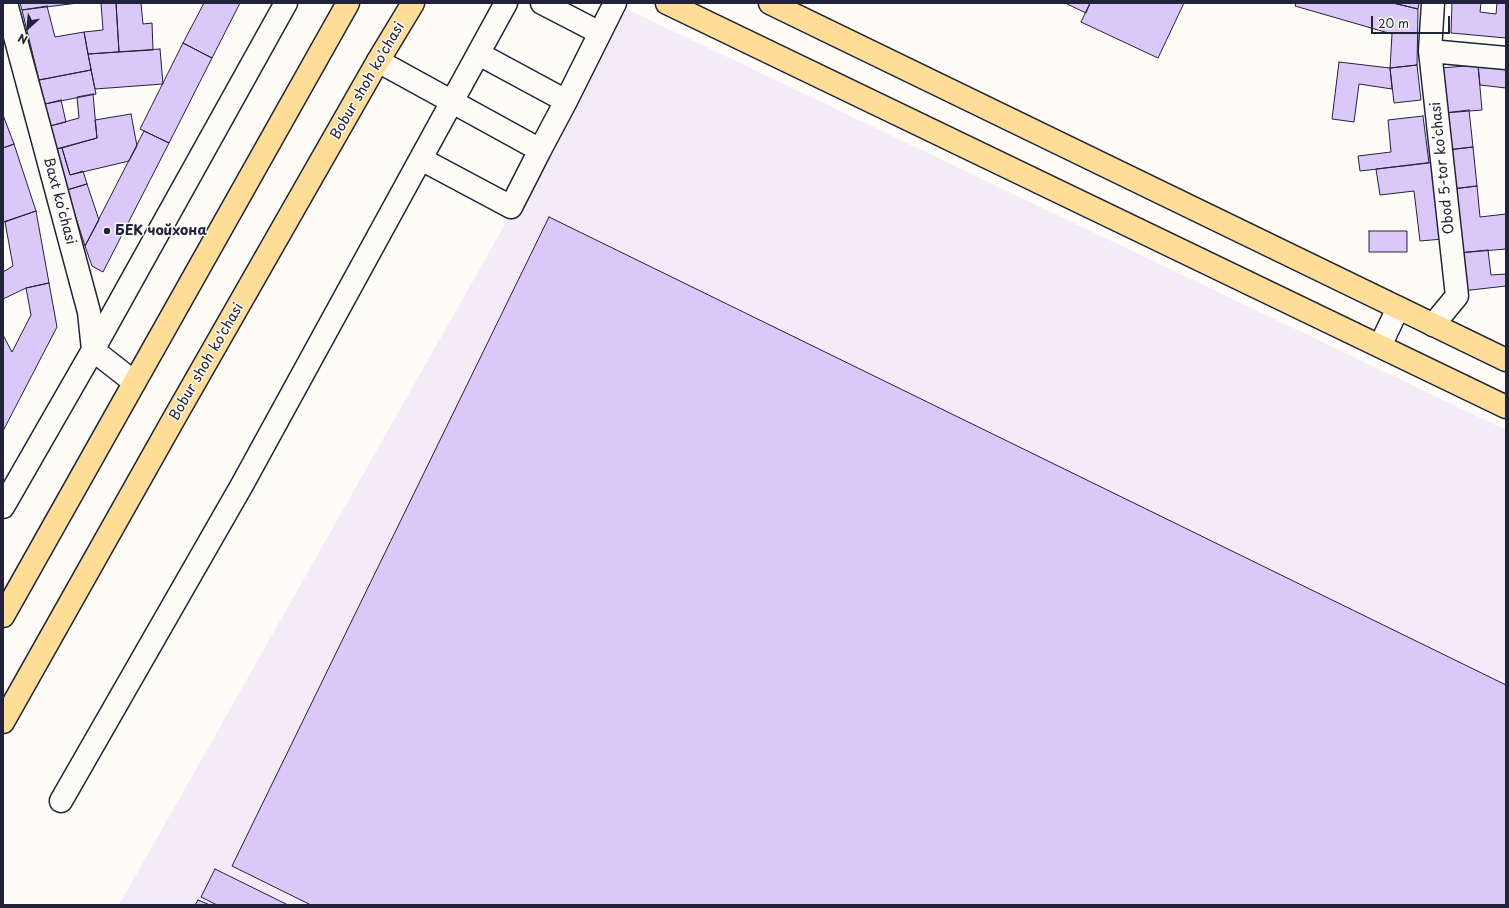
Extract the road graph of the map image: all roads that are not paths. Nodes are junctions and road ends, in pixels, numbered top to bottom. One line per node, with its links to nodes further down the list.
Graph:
1 (6, 3): 23 (street, Baxt koʻchasi)
2 (286, 3): 23 (street)
3 (348, 3): 25 (main road)
4 (413, 3): 15 (main road, Bobur shoh ko'chasi)
5 (506, 3): 13 (street)
6 (542, 3): 11 (street)
7 (615, 3): 11 (street)
8 (667, 3): 22 (main road)
9 (770, 3): 20 (main road)
10 (1433, 3): 12 (street, Obod 5-tor koʻchasi)
11 (600, 33): 16 (street)
12 (1430, 51): 14 (street); 21 (street, Obod 5-tor koʻchasi)
13 (479, 54): 16 (street); 17 (street)
14 (1506, 58)
15 (378, 61): 17 (street); 29 (main road, Bobur shoh ko'chasi)
16 (566, 101): 18 (street)
17 (452, 102): 18 (street); 19 (street)
18 (540, 150): 19 (street)
19 (421, 159): 30 (street)
20 (1398, 308): 21 (main road); 22 (street)
21 (1433, 325): 24 (main road)
22 (1380, 346): 26 (main road)
23 (93, 350): 25 (street); 27 (street)
24 (1506, 360)
25 (134, 382): 28 (main road)
26 (1506, 407)
27 (3, 508)
28 (3, 616)
29 (3, 722)
30 (61, 801)

